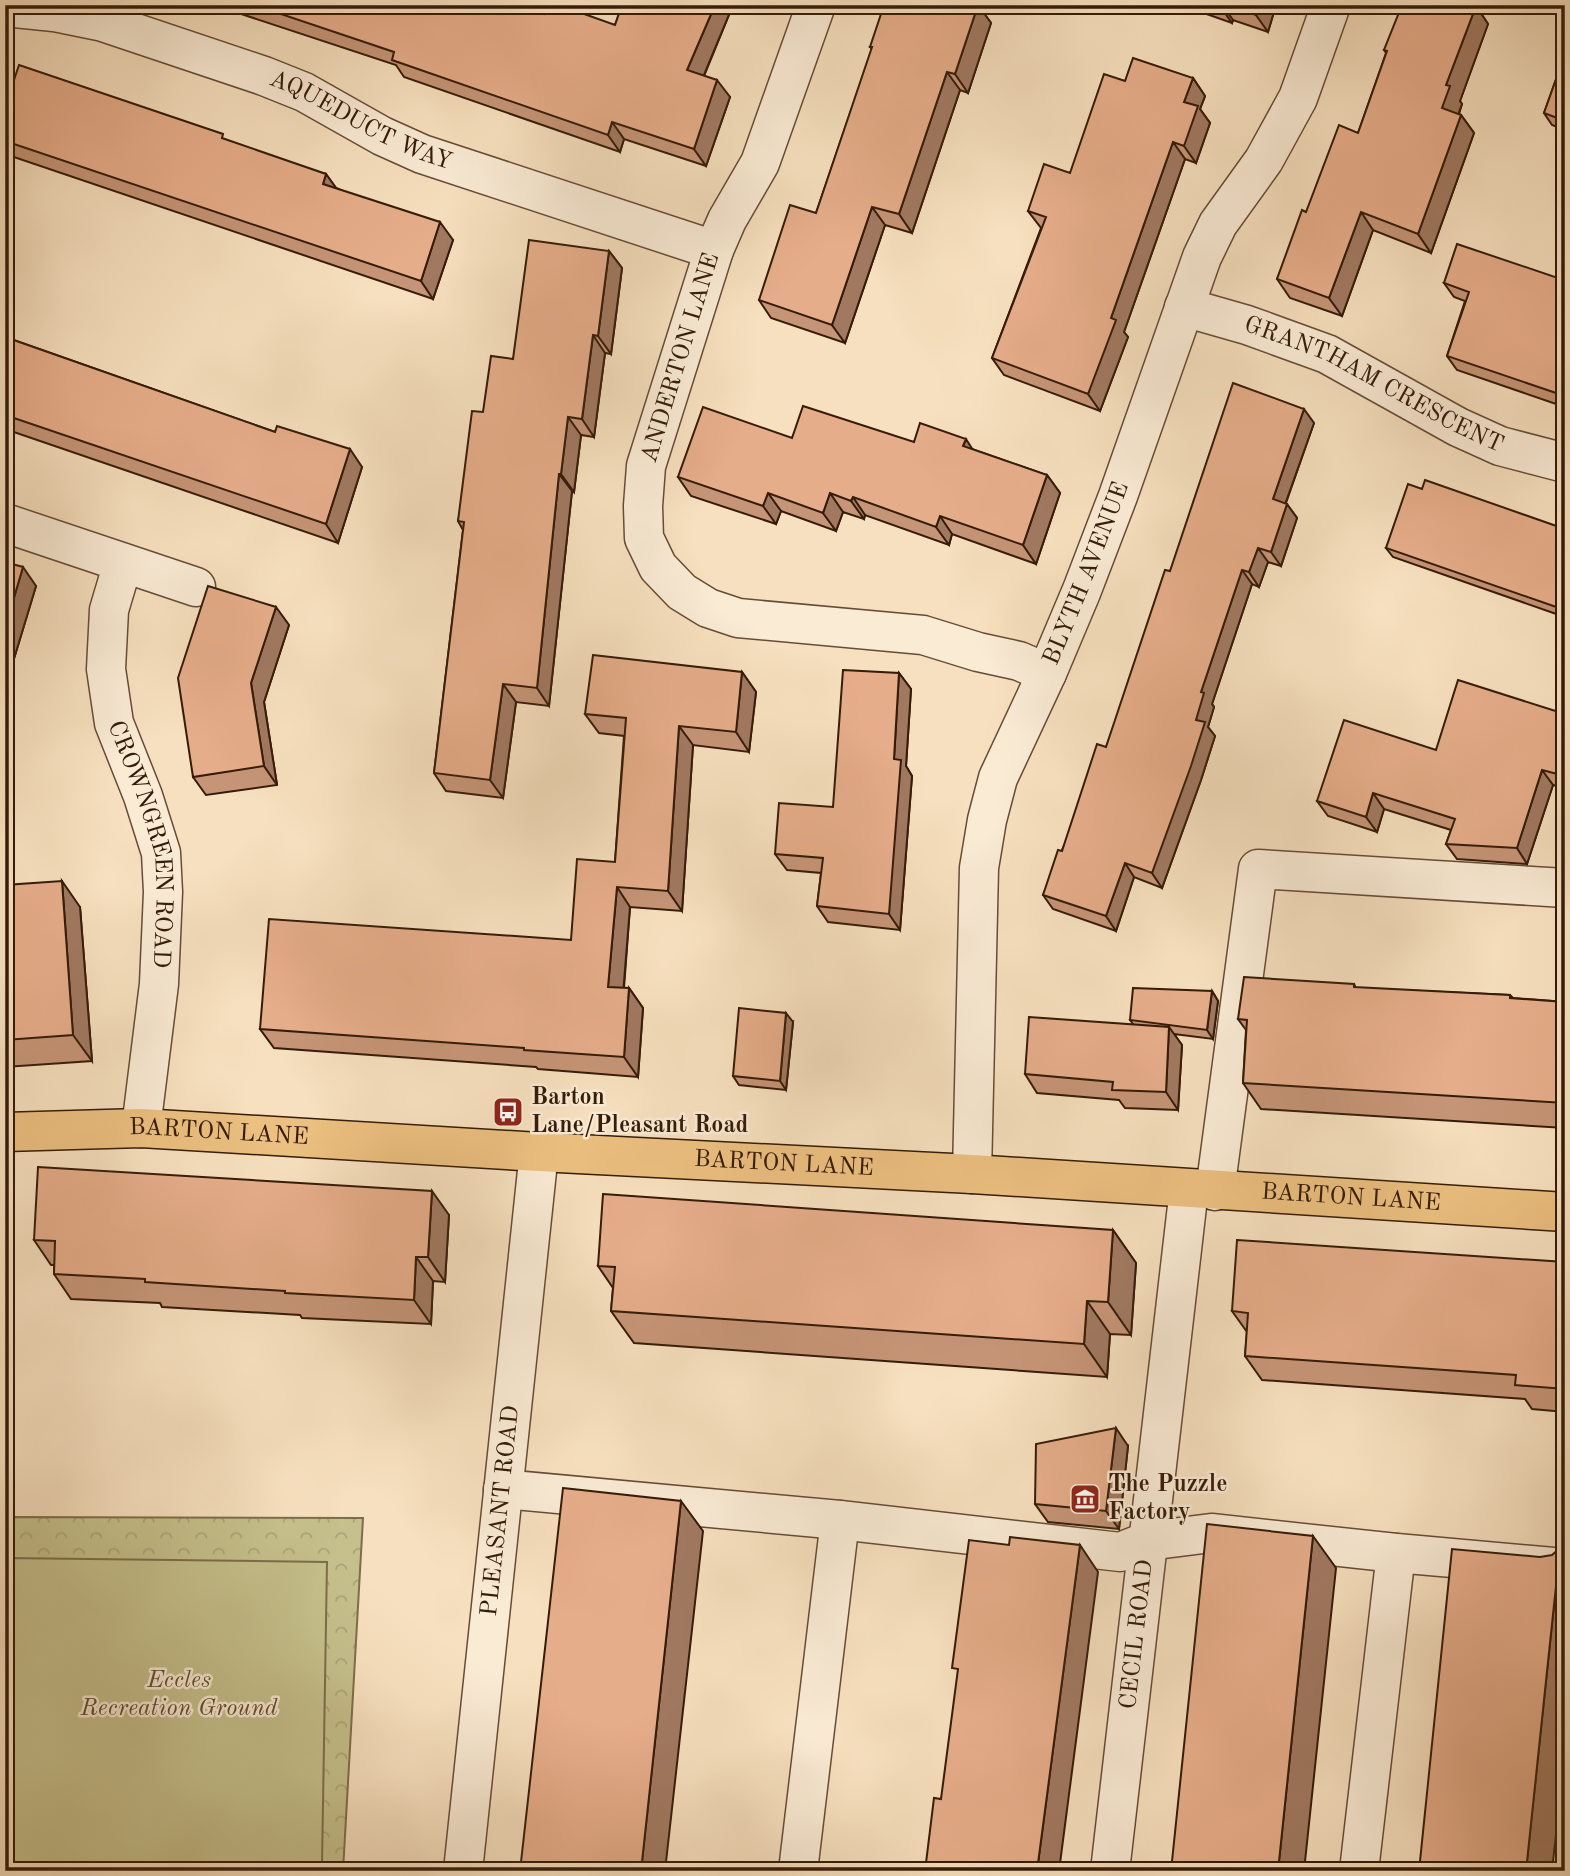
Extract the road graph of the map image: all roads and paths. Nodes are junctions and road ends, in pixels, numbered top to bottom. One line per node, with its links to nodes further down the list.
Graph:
1 (816, 5): 4 (street, ANDERTON LANE)
2 (1331, 5): 5 (street, BLYTH AVENUE)
3 (5, 7): 4 (street, AQUEDUCT WAY)
4 (714, 250): 10 (street, ANDERTON LANE)
5 (1184, 307): 6 (street, GRANTHAM CRESCENT); 10 (street, BLYTH AVENUE)
6 (1565, 463)
7 (5, 523): 8 (street)
8 (123, 563): 9 (street); 12 (street, CROWNGREEN ROAD)
9 (196, 587)
10 (1047, 673): 15 (street, BLYTH AVENUE)
11 (1565, 888): 16 (street, CECIL ROAD)
12 (141, 1128): 13 (main road, BARTON LANE); 14 (main road, BARTON LANE)
13 (5, 1132)
14 (539, 1153): 15 (main road, BARTON LANE); 18 (street, PLEASANT ROAD)
15 (972, 1174): 16 (main road, BARTON LANE)
16 (1202, 1190): 17 (main road, BARTON LANE); 20 (street, CECIL ROAD)
17 (1565, 1212)
18 (503, 1489): 19 (street); 23 (street, PLEASANT ROAD)
19 (840, 1520): 20 (street); 24 (street)
20 (1148, 1541): 21 (street); 25 (street, CECIL ROAD)
21 (1396, 1553): 22 (street); 26 (street)
22 (1565, 1568)
23 (463, 1871)
24 (798, 1871)
25 (1110, 1871)
26 (1359, 1871)

